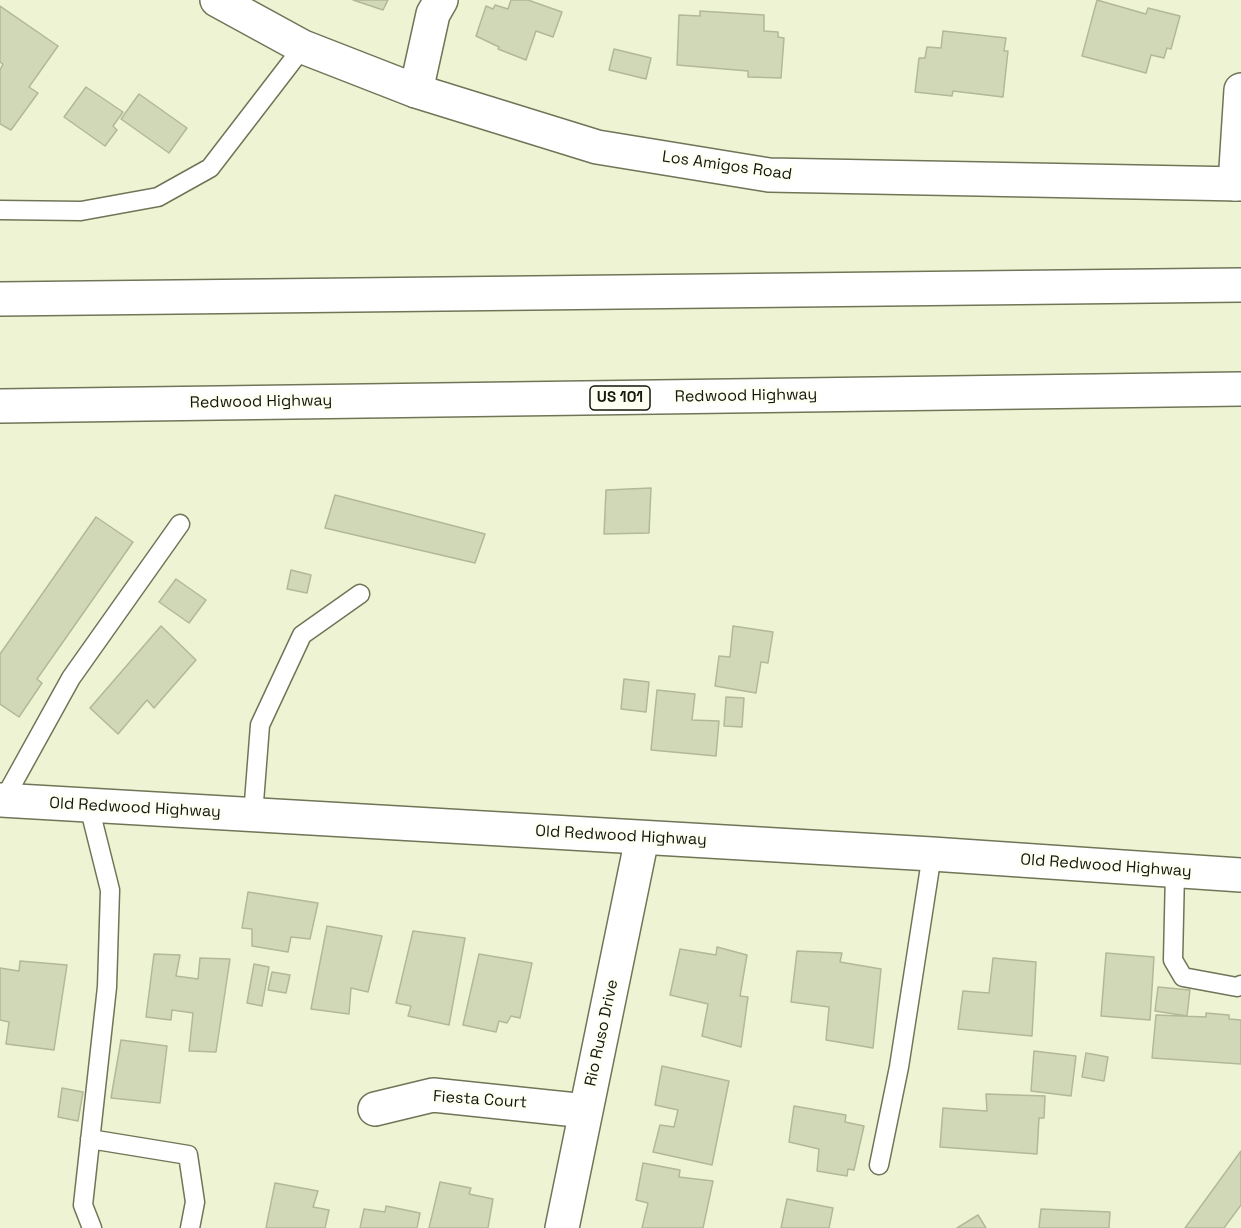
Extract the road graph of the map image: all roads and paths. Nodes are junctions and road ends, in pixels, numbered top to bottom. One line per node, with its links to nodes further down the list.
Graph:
1 (217, 0): 3 (main road, Los Amigos Road)
2 (441, 0): 5 (main road)
3 (303, 47): 5 (main road, Los Amigos Road); 7 (lane)
4 (1241, 90): 6 (main road)
5 (416, 91): 6 (main road, Los Amigos Road)
6 (1238, 184)
7 (0, 210)
8 (1241, 285): 9 (main road)
9 (0, 299)
10 (1241, 389): 11 (main road, Redwood Highway / US 101)
11 (0, 406)
12 (180, 524): 14 (lane)
13 (360, 594): 16 (lane)
14 (2, 801): 15 (main road, Old Redwood Highway)
15 (89, 806): 16 (main road, Old Redwood Highway); 24 (lane)
16 (253, 815): 17 (main road, Old Redwood Highway)
17 (642, 838): 18 (main road, Old Redwood Highway); 23 (main road, Rio Ruso Drive)
18 (932, 854): 19 (main road, Old Redwood Highway); 25 (lane)
19 (1175, 872): 20 (main road, Old Redwood Highway); 21 (lane)
20 (1241, 875)
21 (1241, 985)
22 (375, 1109): 23 (main road, Fiesta Court)
23 (586, 1111): 28 (main road, Rio Ruso Drive)
24 (90, 1139): 26 (lane); 27 (lane)
25 (879, 1165)
26 (92, 1228)
27 (190, 1228)
28 (562, 1228)

